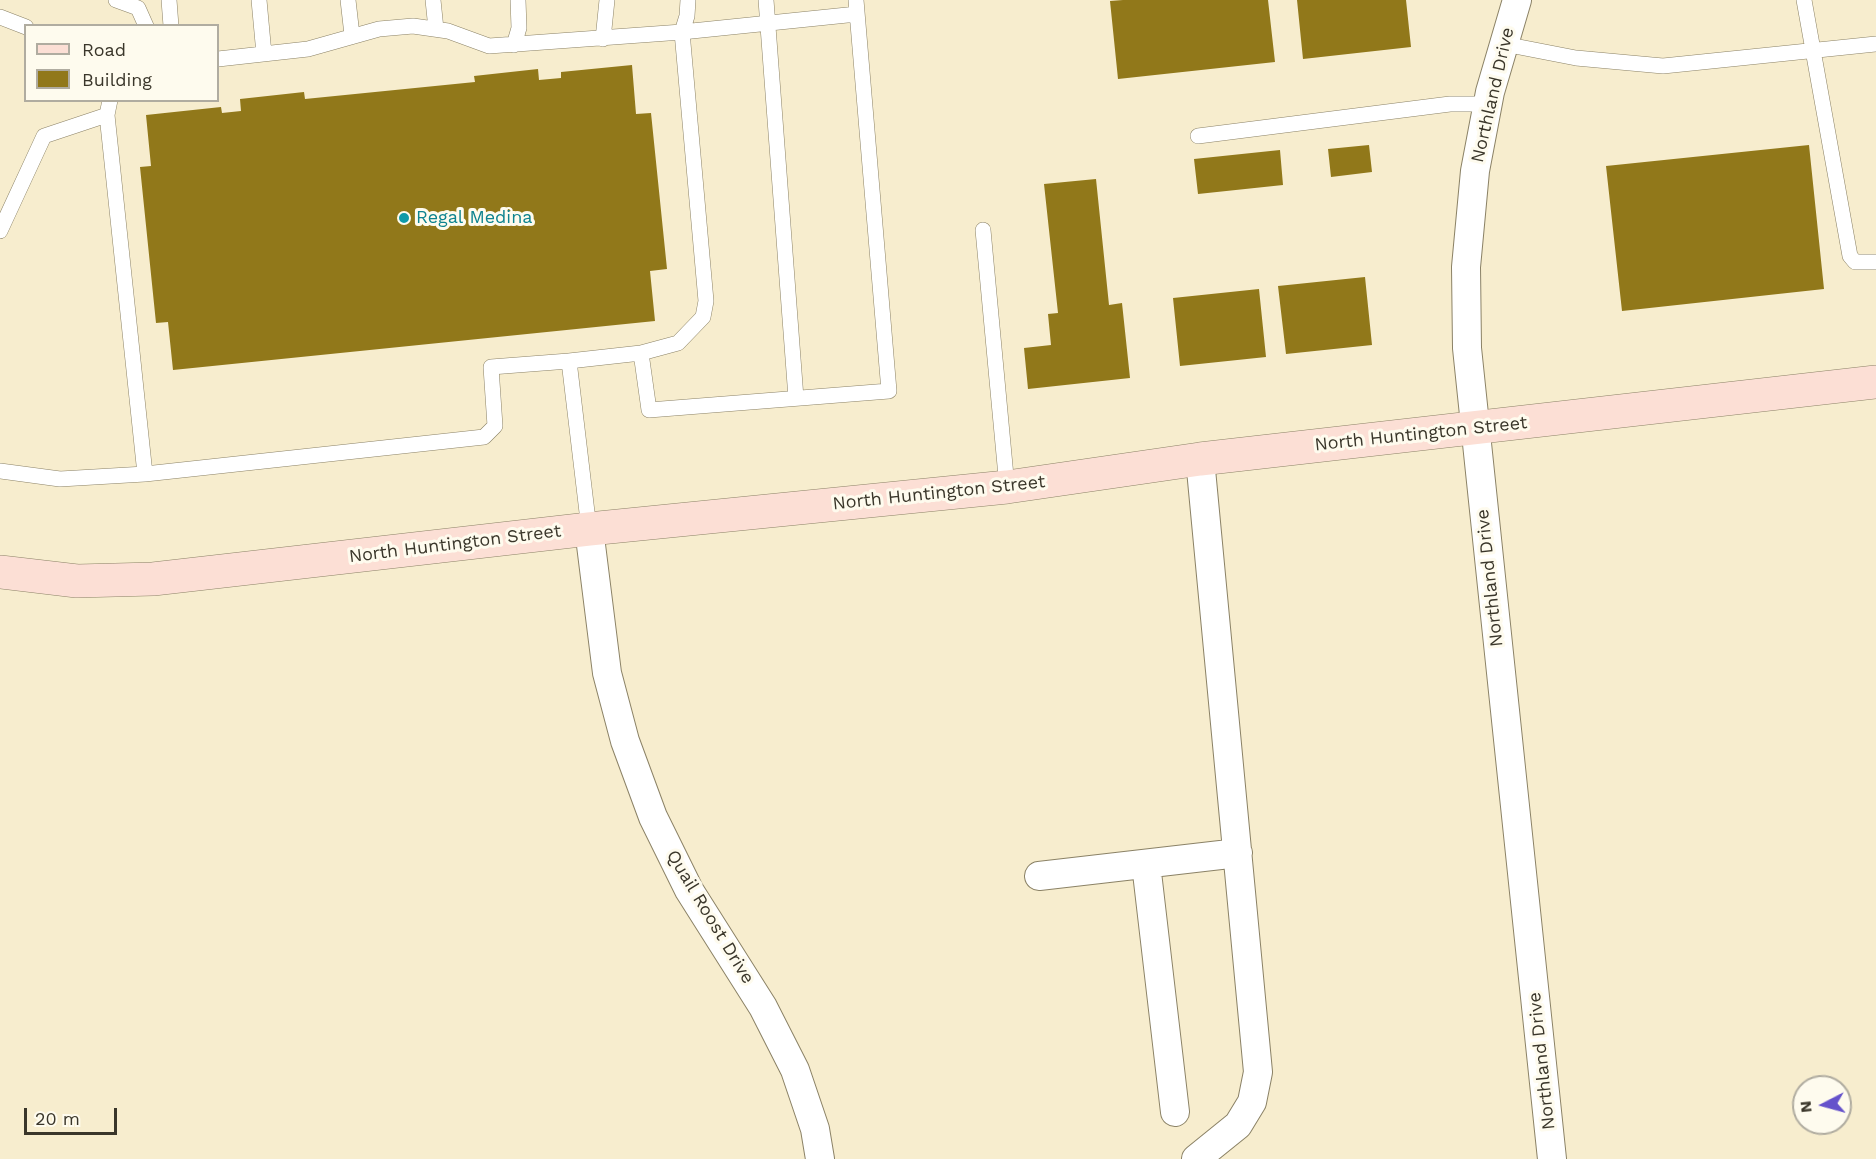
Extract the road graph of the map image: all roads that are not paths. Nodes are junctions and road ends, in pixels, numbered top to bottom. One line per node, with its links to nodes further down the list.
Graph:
1 (116, 0): 14 (lane)
2 (169, 0): 15 (lane)
3 (259, 0): 26 (lane)
4 (348, 0): 20 (lane)
5 (433, 0): 18 (lane)
6 (518, 0): 24 (lane)
7 (607, 0): 21 (lane)
8 (688, 0): 19 (lane)
9 (766, 0): 16 (lane)
10 (1517, 0): 22 (street, Northland Drive)
11 (1804, 0): 25 (lane)
12 (857, 7): 16 (lane); 37 (lane)
13 (0, 17): 17 (lane)
14 (145, 24)
15 (171, 24)
16 (768, 24): 19 (lane); 37 (lane)
17 (24, 26)
18 (436, 29): 20 (lane); 24 (lane)
19 (682, 32): 21 (lane); 34 (lane)
20 (352, 35): 26 (lane)
21 (603, 39): 24 (lane)
22 (1504, 44): 25 (lane); 28 (street, Northland Drive)
23 (1876, 44): 25 (lane)
24 (514, 45)
25 (1813, 50): 33 (lane)
26 (264, 54): 27 (lane)
27 (219, 58)
28 (1487, 104): 30 (lane); 38 (street, Northland Drive)
29 (108, 108): 32 (lane); 41 (lane)
30 (1198, 136)
31 (983, 230): 42 (lane)
32 (0, 231)
33 (1876, 262)
34 (641, 353): 35 (lane); 37 (lane)
35 (569, 361): 41 (lane); 43 (lane)
36 (1876, 382): 38 (street, North Huntington Street)
37 (796, 398)
38 (1474, 428): 39 (street, North Huntington Street); 51 (street, Northland Drive)
39 (1200, 459): 42 (street, North Huntington Street); 45 (street)
40 (0, 471): 41 (lane)
41 (145, 474)
42 (1007, 487): 43 (street, North Huntington Street)
43 (589, 529): 44 (street, North Huntington Street); 49 (street, Quail Roost Drive)
44 (0, 572)
45 (1238, 853): 46 (street); 50 (street)
46 (1146, 864): 47 (street); 48 (street)
47 (1039, 876)
48 (1175, 1112)
49 (820, 1159)
50 (1196, 1159)
51 (1552, 1159)

